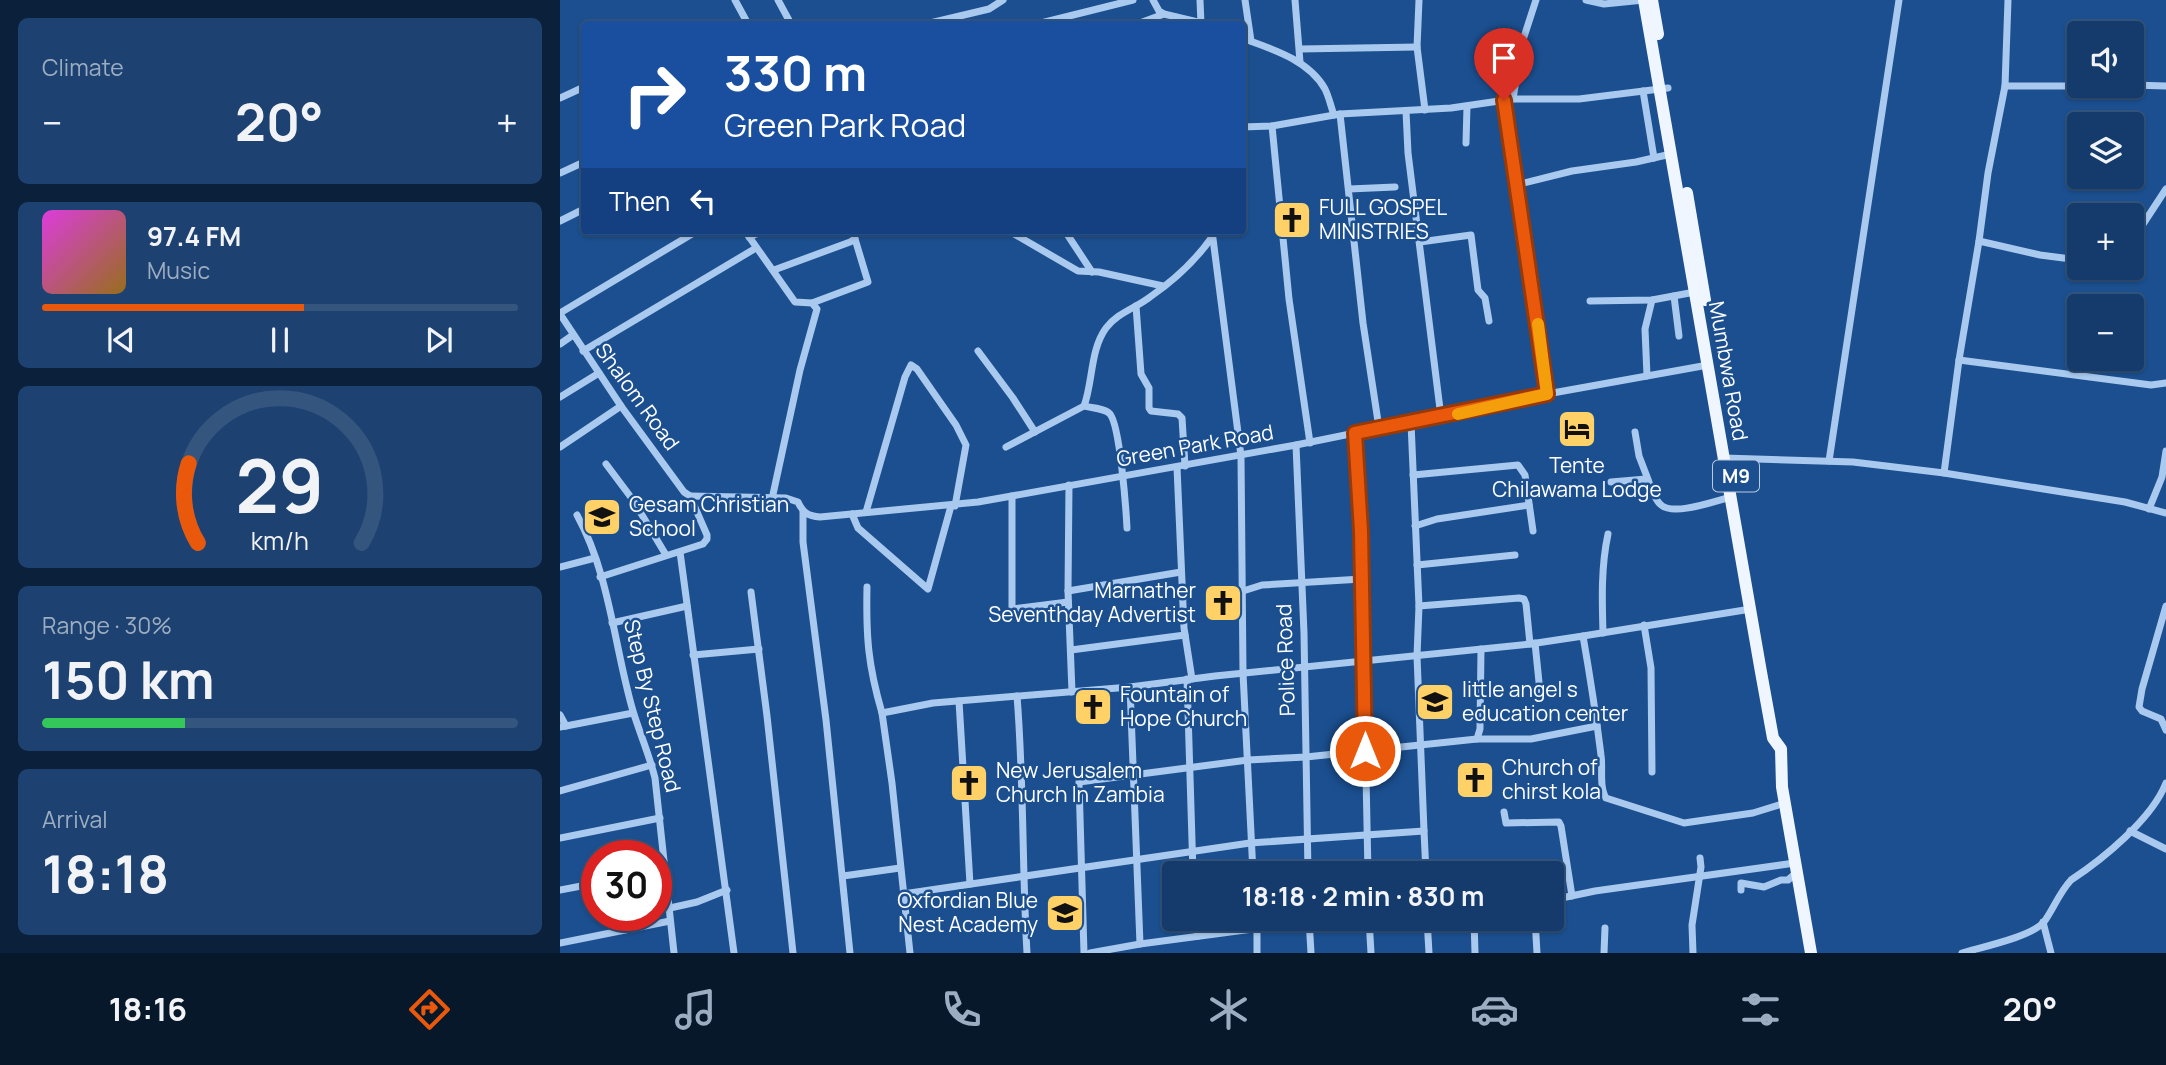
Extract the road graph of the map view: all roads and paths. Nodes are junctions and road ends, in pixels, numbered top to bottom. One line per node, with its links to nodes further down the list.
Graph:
1 (735, 0): 17 (street)
2 (778, 0): 18 (street)
3 (1003, 0): 19 (street)
4 (1133, 0): 20 (street)
5 (1153, 0): 16 (street)
6 (1200, 0): 23 (street)
7 (1245, 0): 24 (street)
8 (1295, 0): 26 (street)
9 (1419, 0): 25 (street)
10 (1536, 0): 36 (street)
11 (1586, 0): 12 (street)
12 (1644, 0): 33 (main road, Mumbwa Road / M9)
13 (1653, 0): 33 (main road, Mumbwa Road / M9)
14 (1899, 0): 105 (street)
15 (2008, 0): 29 (street)
16 (1164, 13): 21 (street); 22 (street)
17 (746, 21)
18 (789, 21)
19 (939, 21)
20 (1048, 21)
21 (1144, 21)
22 (1192, 21)
23 (1202, 21)
24 (1247, 39): 27 (street)
25 (1417, 47): 26 (street); 39 (street)
26 (1300, 49): 27 (street)
27 (1300, 62): 41 (street)
28 (2144, 85): 31 (street)
29 (2005, 86): 30 (street); 63 (street)
30 (2067, 86)
31 (2166, 86)
32 (581, 88): 35 (street)
33 (1664, 88): 34 (street); 45 (main road, Mumbwa Road / M9); 70 (main road, Mumbwa Road / M9)
34 (1643, 91): 36 (street); 46 (street)
35 (560, 98)
36 (1513, 99): 37 (street)
37 (1504, 100): 38 (street); 49 (street)
38 (1467, 106): 39 (street); 44 (street)
39 (1425, 110): 40 (street)
40 (1406, 111): 41 (street); 64 (street)
41 (1337, 115): 42 (street); 51 (street)
42 (1272, 126): 43 (street); 98 (street)
43 (1246, 127)
44 (1466, 143)
45 (1671, 154): 46 (street); 70 (main road, Mumbwa Road / M9)
46 (1654, 158): 49 (street)
47 (581, 163): 48 (street)
48 (560, 173)
49 (1516, 185): 88 (street)
50 (1395, 187): 51 (street)
51 (1349, 188): 94 (street)
52 (2166, 189): 55 (street)
53 (581, 210): 54 (street)
54 (560, 221)
55 (2144, 223)
56 (691, 235): 76 (street)
57 (748, 235): 65 (street)
58 (854, 235): 67 (street); 74 (street)
59 (1016, 235): 68 (street)
60 (1070, 235): 68 (street)
61 (1212, 235): 69 (street)
62 (1213, 235): 103 (street)
63 (1979, 241): 66 (street); 83 (street)
64 (1420, 242): 77 (street); 92 (street)
65 (756, 248): 67 (street); 81 (street)
66 (2067, 258)
67 (774, 270): 74 (street)
68 (1092, 272): 69 (street)
69 (1163, 286): 75 (street)
70 (1699, 291): 71 (street); 84 (main road, Mumbwa Road / M9); 104 (main road, Mumbwa Road / M9)
71 (1674, 296): 72 (street); 79 (street)
72 (1652, 300): 73 (street); 86 (street)
73 (1590, 301)
74 (812, 303): 117 (street)
75 (1136, 306): 91 (street); 107 (street)
76 (561, 317): 78 (street, Shalom Road)
77 (1489, 321)
78 (573, 335): 80 (street); 81 (street, Shalom Road)
79 (1679, 336)
80 (560, 344)
81 (583, 351): 85 (street, Shalom Road)
82 (978, 351): 95 (street)
83 (1959, 360): 87 (street); 108 (street)
84 (1708, 365): 86 (street, Green Park Road); 104 (main road, Mumbwa Road / M9)
85 (598, 373): 89 (street); 90 (street, Shalom Road)
86 (1647, 376): 88 (street, Green Park Road)
87 (2166, 384)
88 (1547, 394): 92 (street, Green Park Road)
89 (560, 397)
90 (621, 406): 100 (street); 114 (street, Shalom Road)
91 (1084, 406): 95 (street); 110 (street)
92 (1441, 417): 93 (street, Green Park Road)
93 (1411, 423): 94 (street, Green Park Road); 109 (street)
94 (1380, 428): 97 (street, Green Park Road)
95 (1035, 432): 101 (street)
96 (1636, 432): 112 (street)
97 (1355, 433): 98 (street, Green Park Road); 139 (street)
98 (1310, 443): 99 (street, Green Park Road)
99 (1296, 445): 103 (street, Green Park Road); 140 (street, Police Road)
100 (560, 447)
101 (1006, 447)
102 (2166, 451): 120 (street)
103 (1241, 456): 107 (street, Green Park Road); 143 (street)
104 (1728, 458): 105 (street); 116 (main road, Mumbwa Road / M9); 129 (main road, Mumbwa Road / M9)
105 (1829, 461): 108 (street)
106 (606, 464): 132 (street)
107 (1181, 467): 110 (street, Green Park Road); 137 (street)
108 (1944, 473): 120 (street)
109 (1413, 475): 118 (street); 126 (street)
110 (1123, 477): 113 (street, Green Park Road); 127 (street)
111 (1611, 482): 112 (street)
112 (1649, 482): 116 (street)
113 (1069, 485): 115 (street, Green Park Road); 142 (street)
114 (690, 496): 117 (street, Green Park Road); 131 (street, Shalom Road)
115 (1012, 496): 119 (street, Green Park Road); 145 (street)
116 (1732, 497): 129 (main road, Mumbwa Road / M9)
117 (772, 499): 121 (street, Green Park Road)
118 (1529, 505): 126 (street); 128 (street)
119 (953, 506): 122 (street, Green Park Road); 122 (street); 124 (street)
120 (2149, 509): 123 (street)
121 (803, 512): 124 (street, Green Park Road); 210 (street)
122 (866, 512): 124 (street, Green Park Road)
123 (2166, 513)
124 (852, 514)
125 (577, 515): 134 (street, Step By Step Road)
126 (1415, 526): 135 (street)
127 (1127, 528)
128 (1533, 531)
129 (1741, 531): 149 (main road, Mumbwa Road / M9); 253 (main road, Mumbwa Road / M9)
130 (1608, 534): 152 (street)
131 (680, 552): 132 (street); 146 (street)
132 (666, 555): 138 (street)
133 (1516, 555): 135 (street)
134 (595, 558): 136 (street); 138 (street, Step By Step Road)
135 (1417, 565): 147 (street)
136 (560, 567)
137 (1181, 572): 142 (street); 153 (street)
138 (600, 577): 150 (street, Step By Step Road)
139 (1362, 579): 140 (street); 161 (street)
140 (1301, 581): 143 (street); 162 (street, Police Road)
141 (867, 587): 171 (street)
142 (1068, 591): 145 (street)
143 (1244, 591): 163 (street)
144 (751, 592): 156 (street)
145 (1068, 602): 158 (street)
146 (687, 606): 150 (street); 159 (street)
147 (1419, 606): 155 (street); 160 (street)
148 (2166, 606): 175 (street)
149 (1751, 609): 151 (street); 187 (main road, Mumbwa Road / M9)
150 (612, 623): 170 (street, Step By Step Road)
151 (1644, 625): 152 (street); 183 (street)
152 (1604, 633): 154 (street)
153 (1185, 635): 158 (street); 164 (street)
154 (1583, 636): 155 (street); 173 (street)
155 (1533, 644): 157 (street); 167 (street)
156 (758, 649): 159 (street); 238 (street)
157 (1480, 649): 160 (street); 176 (street)
158 (1071, 650): 166 (street)
159 (693, 655): 215 (street)
160 (1417, 656): 161 (street); 177 (street)
161 (1364, 662): 162 (street); 178 (street)
162 (1304, 667): 163 (street); 179 (street, Police Road)
163 (1243, 673): 164 (street); 180 (street)
164 (1189, 679): 165 (street); 182 (street)
165 (1129, 687): 166 (street); 184 (street)
166 (1072, 692): 168 (street)
167 (1540, 692)
168 (1017, 696): 169 (street); 209 (street)
169 (959, 701): 171 (street); 212 (street)
170 (633, 713): 174 (street); 181 (street, Step By Step Road)
171 (882, 713): 207 (street)
172 (560, 715): 174 (street)
173 (1598, 726): 176 (street); 187 (street)
174 (563, 727)
175 (2166, 730)
176 (1477, 739): 177 (street)
177 (1420, 745): 178 (street); 190 (street)
178 (1365, 751): 179 (street); 192 (street)
179 (1306, 757): 180 (street); 194 (street, Police Road)
180 (1248, 761): 182 (street); 196 (street)
181 (652, 765): 186 (street); 189 (street, Step By Step Road)
182 (1190, 769): 184 (street); 198 (street)
183 (1653, 772)
184 (1134, 774): 199 (street); 206 (street)
185 (2166, 783): 191 (street)
186 (560, 791)
187 (1785, 803): 208 (main road, Mumbwa Road / M9)
188 (1504, 812): 218 (street)
189 (660, 818): 193 (street); 195 (street, Step By Step Road)
190 (1424, 831): 192 (street); 205 (street)
191 (2130, 831): 197 (street); 221 (street)
192 (1367, 834): 194 (street); 204 (street)
193 (560, 838)
194 (1308, 838): 196 (street); 203 (street, Police Road)
195 (662, 840)
196 (1250, 843): 198 (street); 202 (street)
197 (2166, 849)
198 (1191, 851): 199 (street); 201 (street)
199 (1137, 858): 206 (street); 235 (street)
200 (1700, 858): 211 (street)
201 (1192, 861)
202 (1252, 861)
203 (1308, 861)
204 (1368, 861)
205 (1425, 861)
206 (1080, 866): 209 (street); 242 (street)
207 (900, 868): 210 (street); 217 (street)
208 (1796, 868): 211 (street); 216 (street); 252 (main road, Mumbwa Road / M9)
209 (1023, 875): 212 (street); 241 (street)
210 (843, 876): 239 (street)
211 (1700, 877): 218 (street); 251 (street)
212 (970, 884): 217 (street)
213 (581, 886): 214 (street)
214 (560, 890)
215 (727, 890): 220 (street); 237 (street)
216 (1741, 890)
217 (903, 894): 240 (street)
218 (1572, 896): 219 (street)
219 (1564, 898)
220 (672, 908)
221 (2043, 922): 254 (street); 255 (street)
222 (1605, 928): 250 (street)
223 (620, 931): 234 (street)
224 (671, 931): 236 (street, Step By Step Road)
225 (1198, 931): 233 (street)
226 (1235, 931): 233 (street)
227 (1257, 931): 244 (street)
228 (1310, 931): 245 (street)
229 (1370, 931): 246 (street)
230 (1428, 931): 247 (street)
231 (1474, 931): 248 (street)
232 (1536, 931): 249 (street)
233 (1198, 936): 235 (street)
234 (560, 943)
235 (1140, 944): 243 (street)
236 (674, 953)
237 (734, 953)
238 (793, 953)
239 (850, 953)
240 (910, 953)
241 (1027, 953)
242 (1084, 953)
243 (1090, 953)
244 (1257, 953)
245 (1311, 953)
246 (1371, 953)
247 (1429, 953)
248 (1475, 953)
249 (1537, 953)
250 (1604, 953)
251 (1693, 953)
252 (1811, 953)
253 (1818, 953)
254 (1962, 953)
255 (2051, 953)

